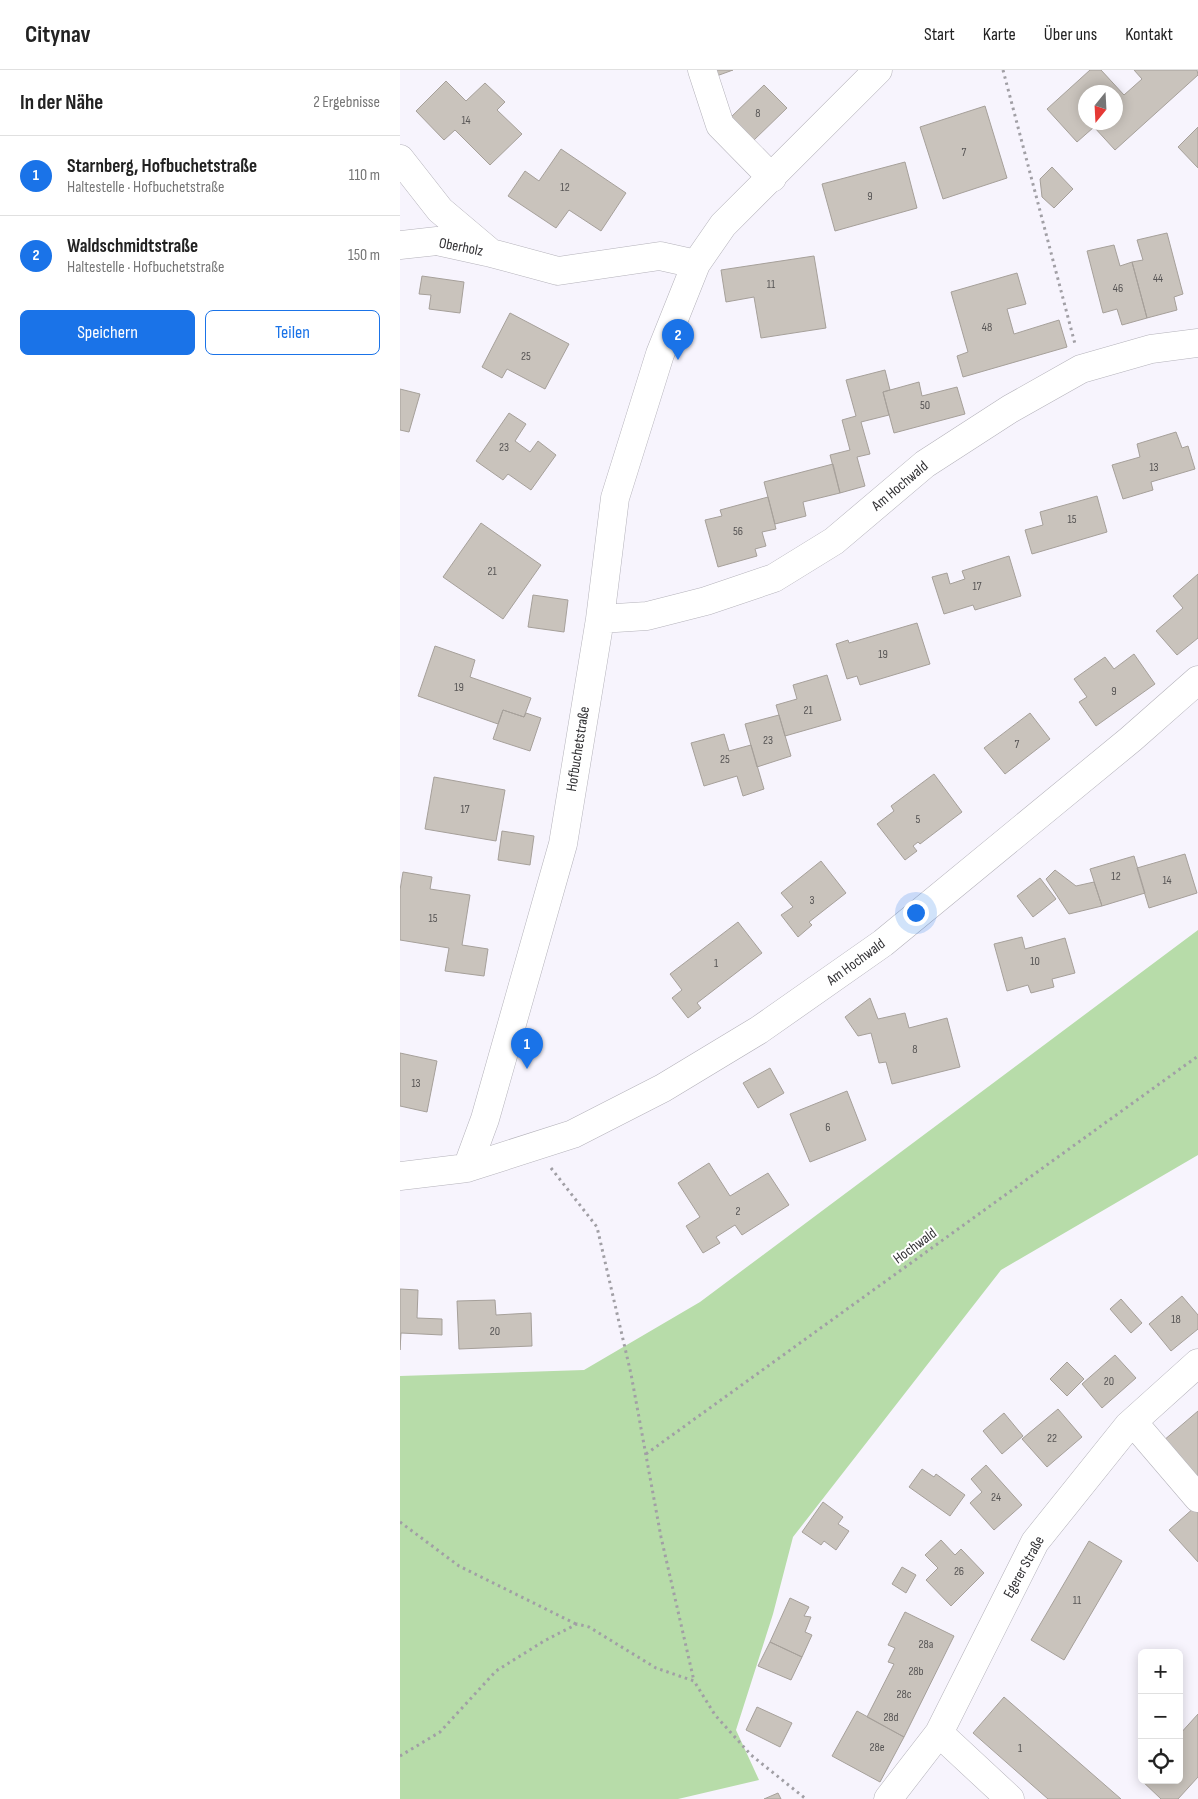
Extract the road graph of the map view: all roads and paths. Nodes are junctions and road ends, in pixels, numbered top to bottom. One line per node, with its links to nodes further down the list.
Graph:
1 (702, 70): 5 (street)
2 (878, 70): 5 (street, Hofbuchetstraße)
3 (1003, 70): 10 (path)
4 (400, 160): 7 (street)
5 (772, 178): 8 (street, Hofbuchetstraße)
6 (400, 245): 7 (street, Oberholz)
7 (491, 253): 8 (street, Oberholz)
8 (696, 264): 11 (street, Hofbuchetstraße)
9 (1198, 343): 10 (street, Am Hochwald)
10 (1081, 369): 11 (street, Am Hochwald)
11 (600, 619): 15 (street, Hofbuchetstraße)
12 (1198, 680): 14 (street, Am Hochwald)
13 (1198, 1056): 19 (path, Hochwald)
14 (536, 1148): 15 (street, Am Hochwald); 19 (path)
15 (467, 1168): 16 (street)
16 (400, 1176)
17 (1198, 1363): 18 (street, Egerer Straße)
18 (1132, 1422): 20 (street); 24 (street, Egerer Straße)
19 (646, 1454): 23 (path)
20 (1198, 1498)
21 (400, 1522): 22 (path)
22 (577, 1624): 23 (path); 25 (path)
23 (694, 1681): 26 (path)
24 (939, 1733): 27 (street, Egerer Straße); 28 (street)
25 (400, 1756)
26 (806, 1799)
27 (888, 1799)
28 (1010, 1799)

